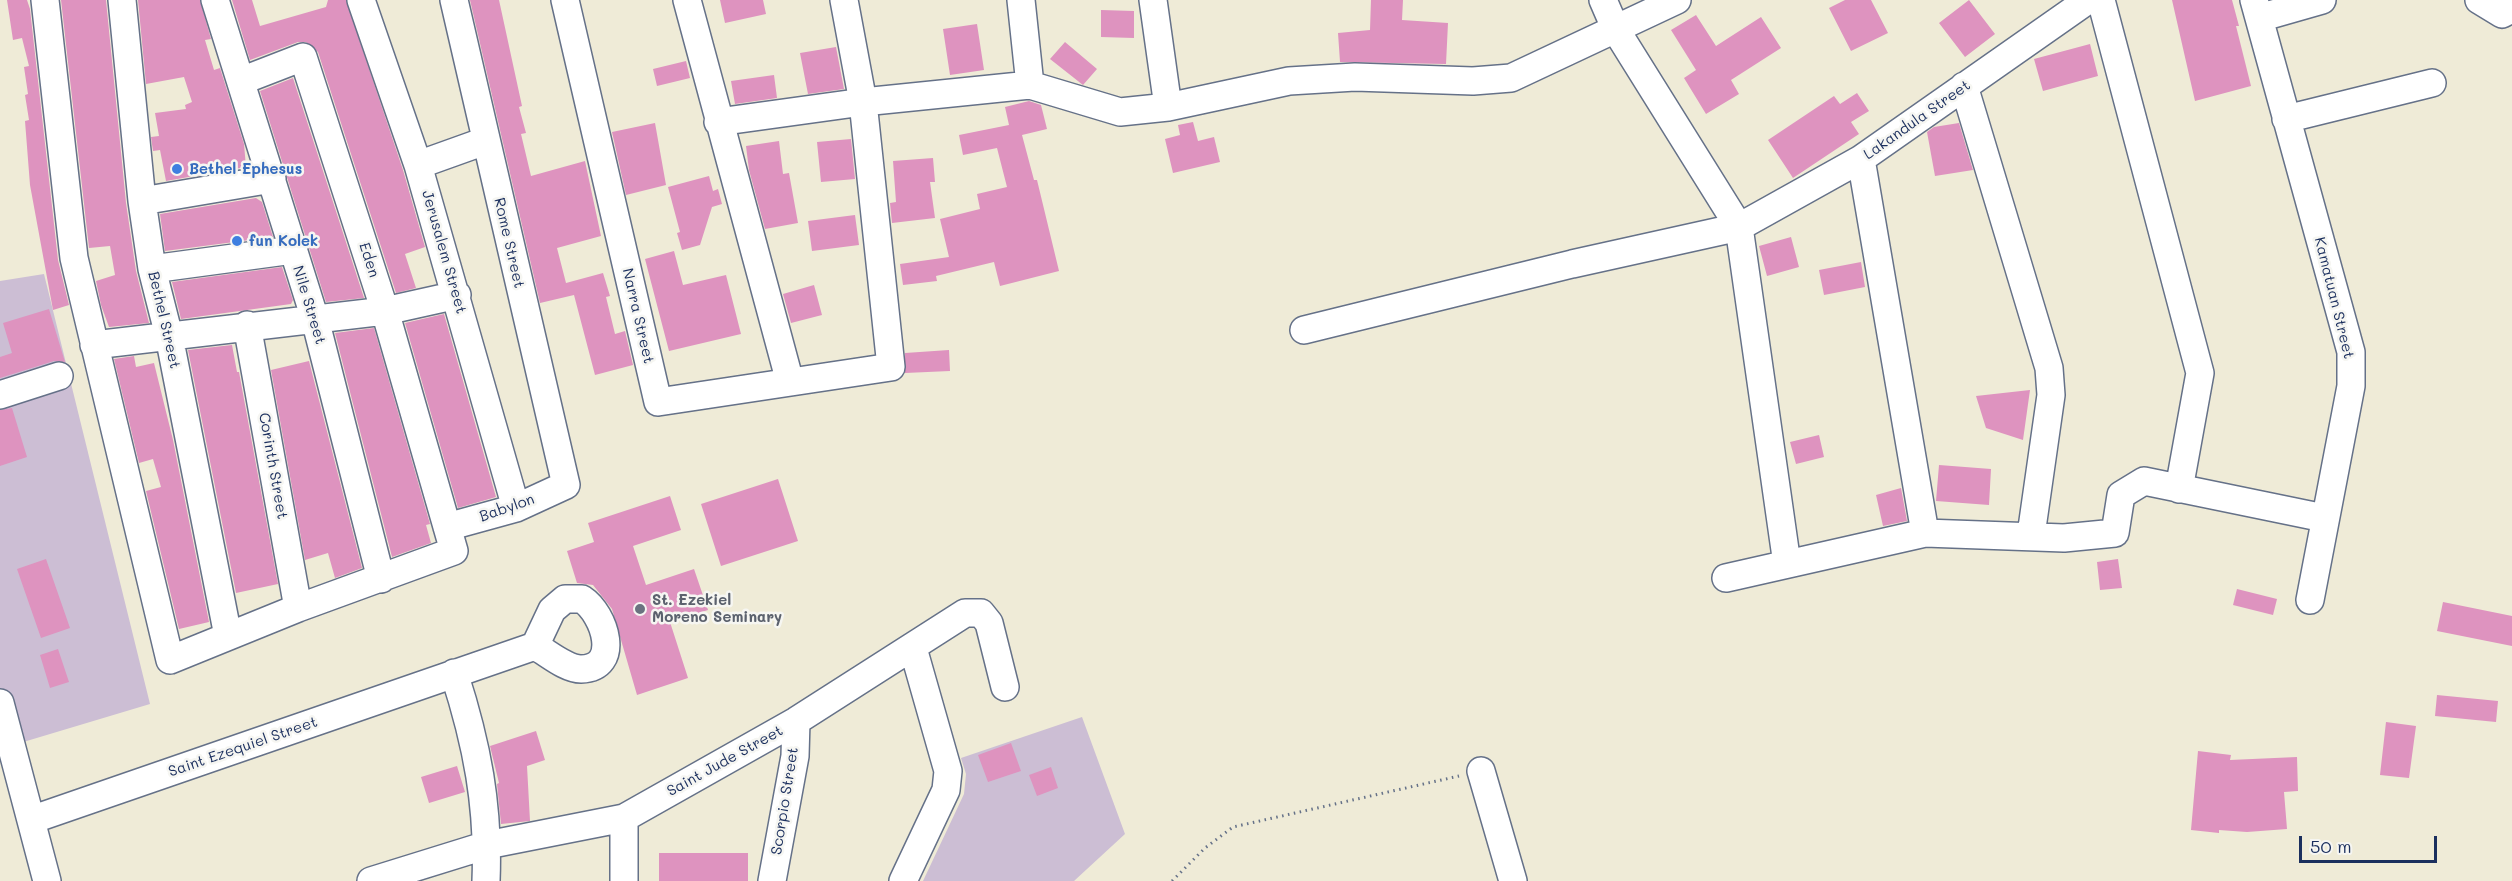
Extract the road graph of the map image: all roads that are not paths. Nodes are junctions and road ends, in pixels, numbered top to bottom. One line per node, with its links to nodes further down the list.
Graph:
1 (45, 0): 42 (street)
2 (122, 0): 32 (street, Bethel Street)
3 (215, 0): 20 (street, Nile Street)
4 (361, 0): 30 (street, Jerusalem Street)
5 (454, 0): 28 (street, Rome Street)
6 (565, 0): 44 (street, Narra Street)
7 (687, 0): 27 (street)
8 (844, 0): 24 (street)
9 (1021, 0): 22 (street)
10 (1153, 0): 25 (street)
11 (1603, 0): 19 (street)
12 (1677, 0): 19 (street)
13 (2088, 0): 23 (street, Lakandula Street)
14 (2101, 0): 47 (street)
15 (2322, 0): 17 (street)
16 (2479, 0): 18 (street)
17 (2256, 9): 26 (street, Kamatuan Street)
18 (2512, 9)
19 (1616, 30): 25 (street); 33 (street)
20 (241, 81): 31 (street, Nile Street); 37 (street, Eden)
21 (2432, 83): 26 (street)
22 (1030, 85): 24 (street); 25 (street)
23 (1964, 86): 29 (street, Lakandula Street); 52 (street)
24 (863, 102): 27 (street); 44 (street, Narra Street)
25 (1168, 107)
26 (2286, 119): 49 (street, Kamatuan Street)
27 (718, 122): 44 (street)
28 (484, 141): 30 (street); 46 (street, Rome Street)
29 (1861, 159): 33 (street, Lakandula Street); 51 (street)
30 (418, 165): 36 (street, Jerusalem Street)
31 (272, 179): 32 (street); 34 (street, Nile Street)
32 (141, 201): 35 (street, Bethel Street)
33 (1739, 227): 40 (street, Lakandula Street); 53 (street)
34 (293, 250): 35 (street); 38 (street, Nile Street)
35 (152, 269): 41 (street, Bethel Street)
36 (456, 295): 37 (street); 48 (street, Jerusalem Street)
37 (385, 311): 38 (street); 50 (street, Eden)
38 (315, 320): 39 (street); 55 (street, Nile Street)
39 (247, 325): 41 (street); 57 (street, Corinth Street)
40 (1304, 330)
41 (169, 336): 42 (street); 58 (street, Bethel Street)
42 (94, 345): 58 (street)
43 (59, 376): 45 (street)
44 (790, 382)
45 (0, 395)
46 (566, 485): 48 (street, Babylon)
47 (2179, 489): 49 (street); 52 (street)
48 (516, 508): 50 (street, Babylon)
49 (2324, 518): 56 (street, Kamatuan Street)
50 (447, 527): 55 (street, Eden)
51 (1925, 533): 52 (street); 53 (street)
52 (2031, 536)
53 (1787, 564): 54 (street)
54 (1726, 578)
55 (381, 579): 57 (street)
56 (2310, 600)
57 (298, 608): 58 (street)
58 (228, 636)
59 (535, 646): 61 (street, Saint Ezequiel Street)
60 (913, 648): 62 (street, Saint Jude Street); 64 (street, Saint Jude Street); 74 (street)
61 (454, 673): 67 (street, Saint Ezequiel Street); 68 (street)
62 (1005, 687)
63 (0, 703): 67 (street)
64 (796, 722): 66 (street, Saint Jude Street); 73 (street, Scorpio Street)
65 (1481, 771): 75 (street)
66 (624, 818): 68 (street, Saint Jude Street); 72 (street)
67 (31, 820): 69 (street)
68 (487, 845): 70 (street, Saint Jude Street); 71 (street)
69 (47, 881)
70 (372, 881)
71 (486, 881)
72 (624, 881)
73 (772, 881)
74 (903, 881)
75 (1513, 881)

